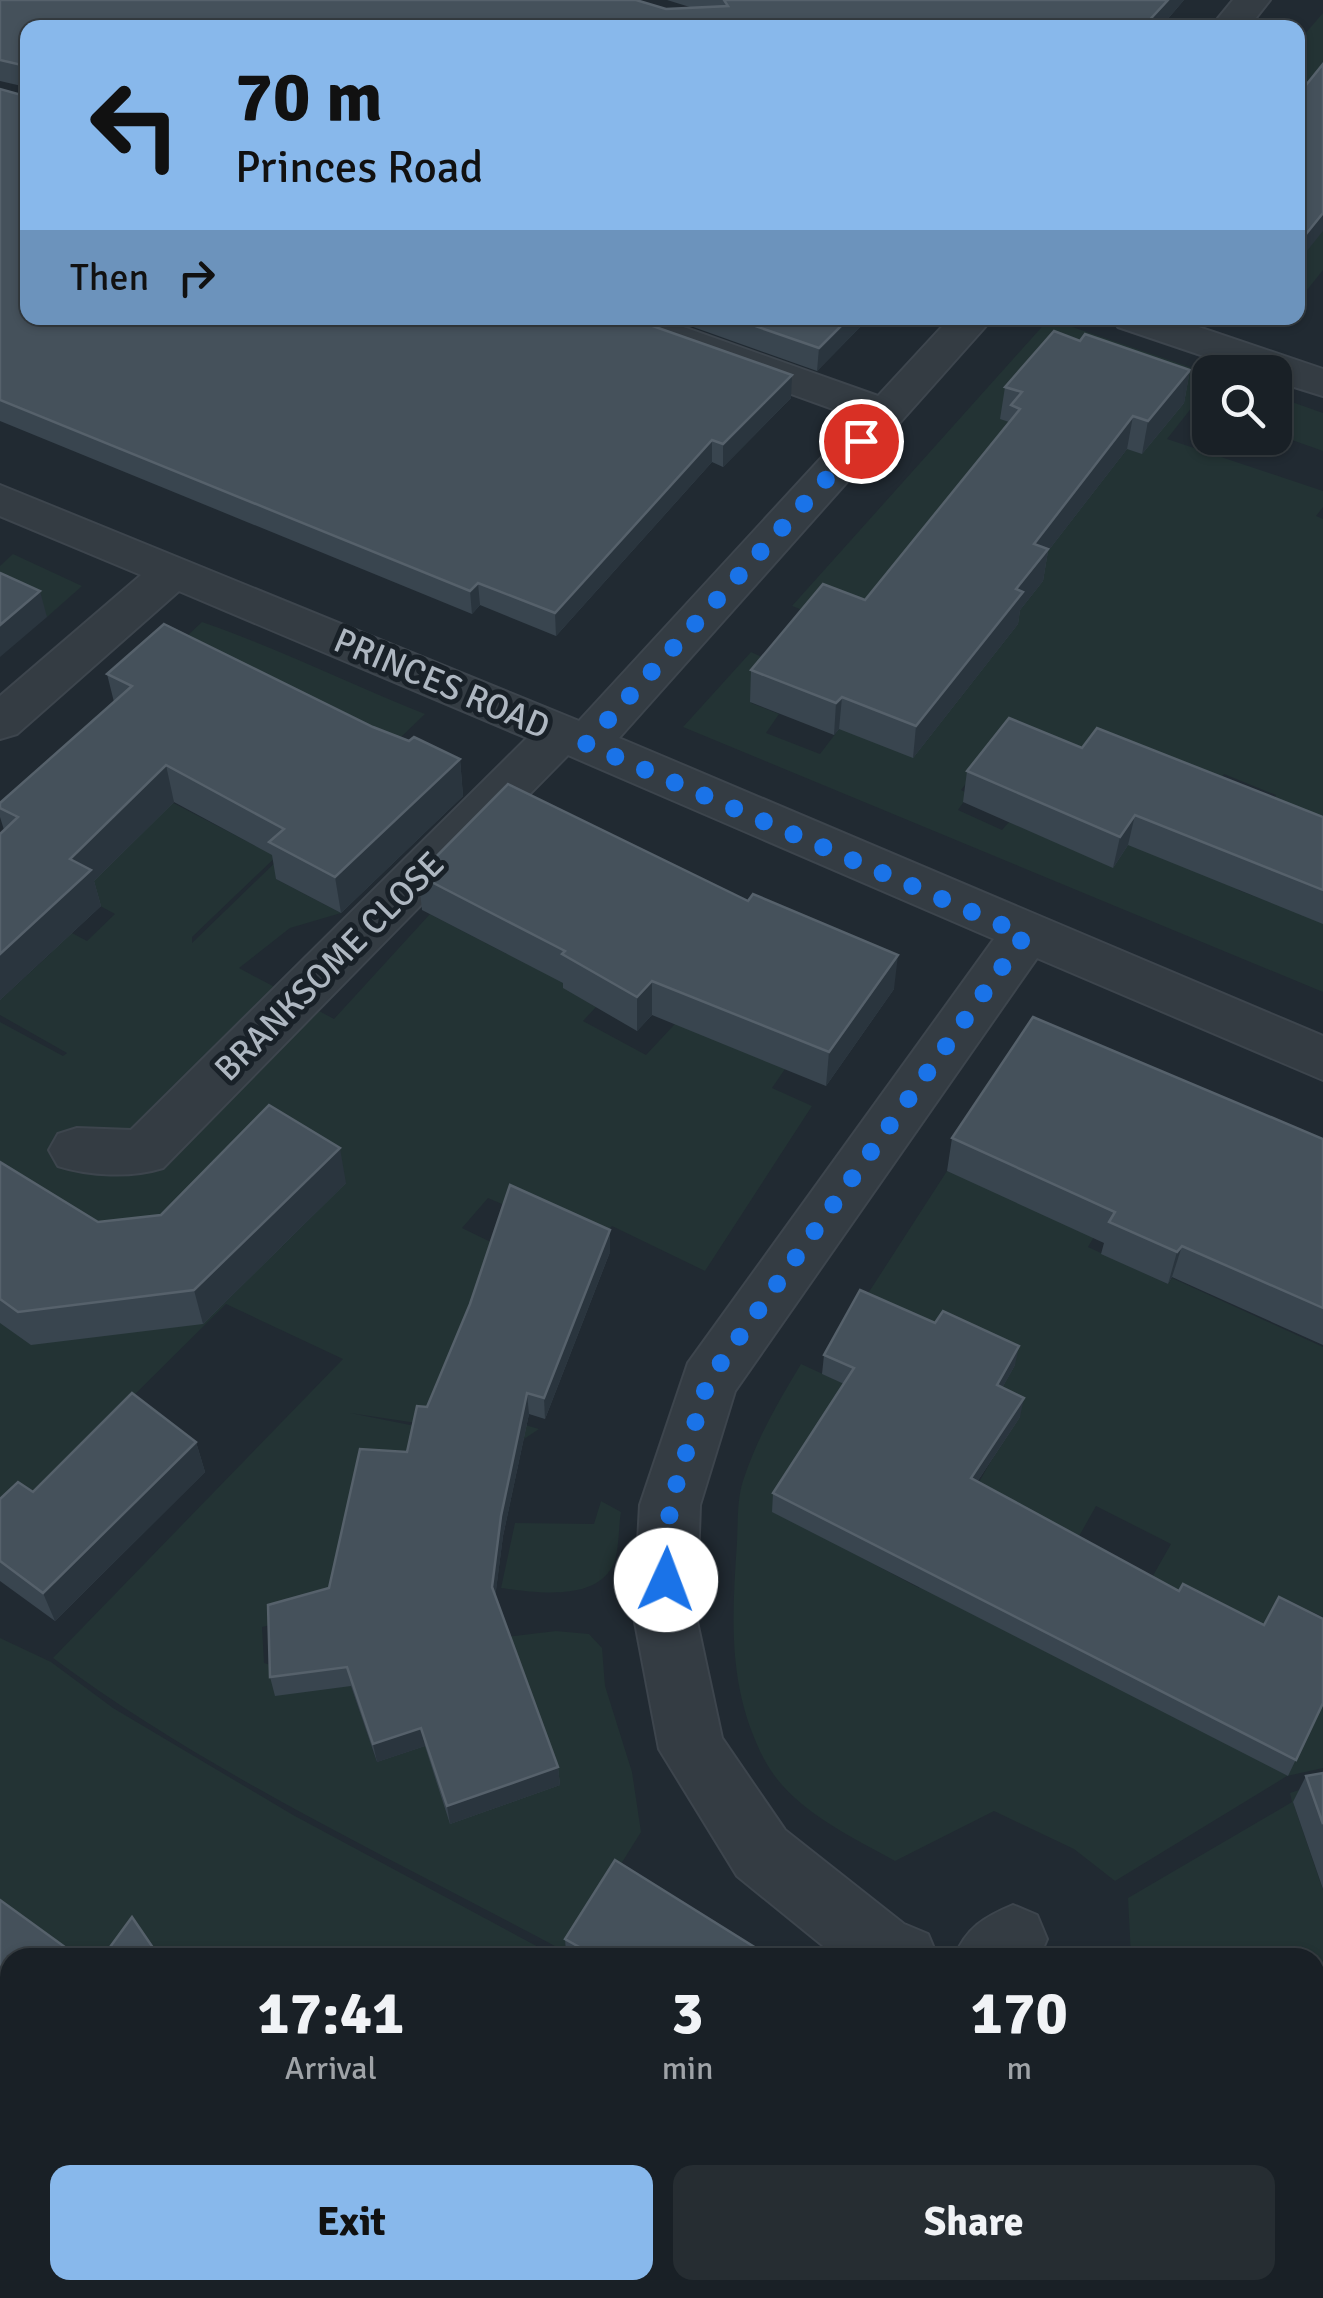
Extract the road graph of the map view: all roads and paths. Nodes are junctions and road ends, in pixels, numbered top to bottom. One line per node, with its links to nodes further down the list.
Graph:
1 (1252, 0): 2 (street)
2 (1235, 20)
3 (640, 325): 7 (street)
4 (966, 325): 7 (street, BRANKSOME CLOSE)
5 (1153, 325): 6 (street)
6 (1323, 383)
7 (886, 413): 11 (street, BRANKSOME CLOSE)
8 (0, 500): 9 (street, PRINCES ROAD)
9 (174, 572): 10 (street); 11 (street, PRINCES ROAD)
10 (0, 722)
11 (573, 739): 12 (street, PRINCES ROAD); 14 (street, BRANKSOME CLOSE)
12 (1025, 935): 13 (street, PRINCES ROAD); 15 (street)
13 (1323, 1059)
14 (77, 1150)
15 (881, 1948)

